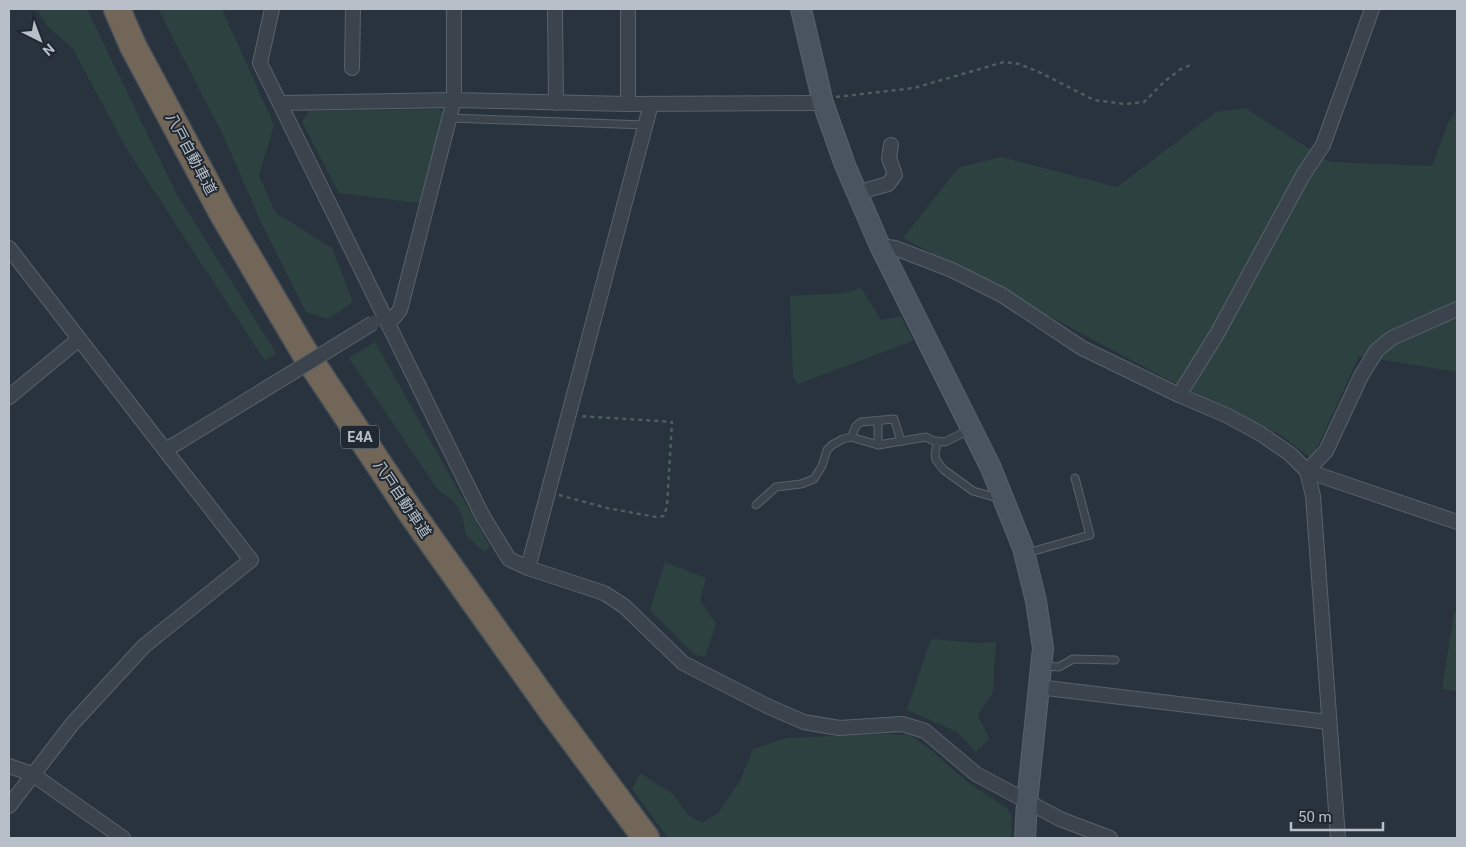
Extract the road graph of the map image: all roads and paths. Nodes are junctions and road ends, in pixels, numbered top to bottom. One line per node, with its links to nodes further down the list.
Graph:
1 (117, 9): 53 (highway, 八戸自動車道 / E4A)
2 (272, 9): 12 (street)
3 (353, 9): 10 (street)
4 (454, 9): 11 (street)
5 (555, 9): 13 (street)
6 (628, 9): 15 (street)
7 (801, 9): 14 (street)
8 (1372, 9): 26 (street)
9 (1193, 64): 14 (path)
10 (352, 68)
11 (454, 100): 12 (street); 13 (street); 17 (street)
12 (282, 103): 24 (street)
13 (556, 103): 15 (street)
14 (823, 103): 16 (street); 20 (street)
15 (628, 104): 16 (street)
16 (651, 104): 18 (street)
17 (450, 118): 18 (lane); 24 (street)
18 (645, 124): 28 (street)
19 (891, 145): 20 (street)
20 (856, 193): 21 (street)
21 (880, 246): 26 (street); 30 (street)
22 (9, 248): 25 (street)
23 (1457, 309): 36 (street)
24 (382, 320): 35 (street, bridge); 43 (street)
25 (79, 339): 27 (street); 35 (street)
26 (1179, 395): 36 (street)
27 (9, 396)
28 (569, 415): 38 (street); 38 (path)
29 (878, 421): 31 (lane); 32 (lane); 34 (lane)
30 (972, 429): 33 (lane); 39 (street)
31 (851, 437): 34 (lane); 40 (lane)
32 (901, 441): 33 (lane); 34 (lane)
33 (938, 441): 39 (lane)
34 (878, 445)
35 (166, 450): 49 (street)
36 (1308, 471): 41 (street); 47 (street)
37 (1075, 478): 42 (lane)
38 (549, 492): 43 (street)
39 (1004, 499): 42 (street)
40 (756, 505)
41 (1457, 522)
42 (1024, 554): 45 (street)
43 (528, 568): 50 (street)
44 (1115, 660): 45 (lane)
45 (1041, 666): 46 (street)
46 (1038, 687): 47 (street); 50 (street)
47 (1328, 722): 56 (street)
48 (9, 766): 49 (street)
49 (32, 774): 51 (street); 52 (street)
50 (1027, 802): 54 (street); 55 (street)
51 (9, 806)
52 (123, 838)
53 (646, 838)
54 (1025, 838)
55 (1110, 838)
56 (1338, 838)

